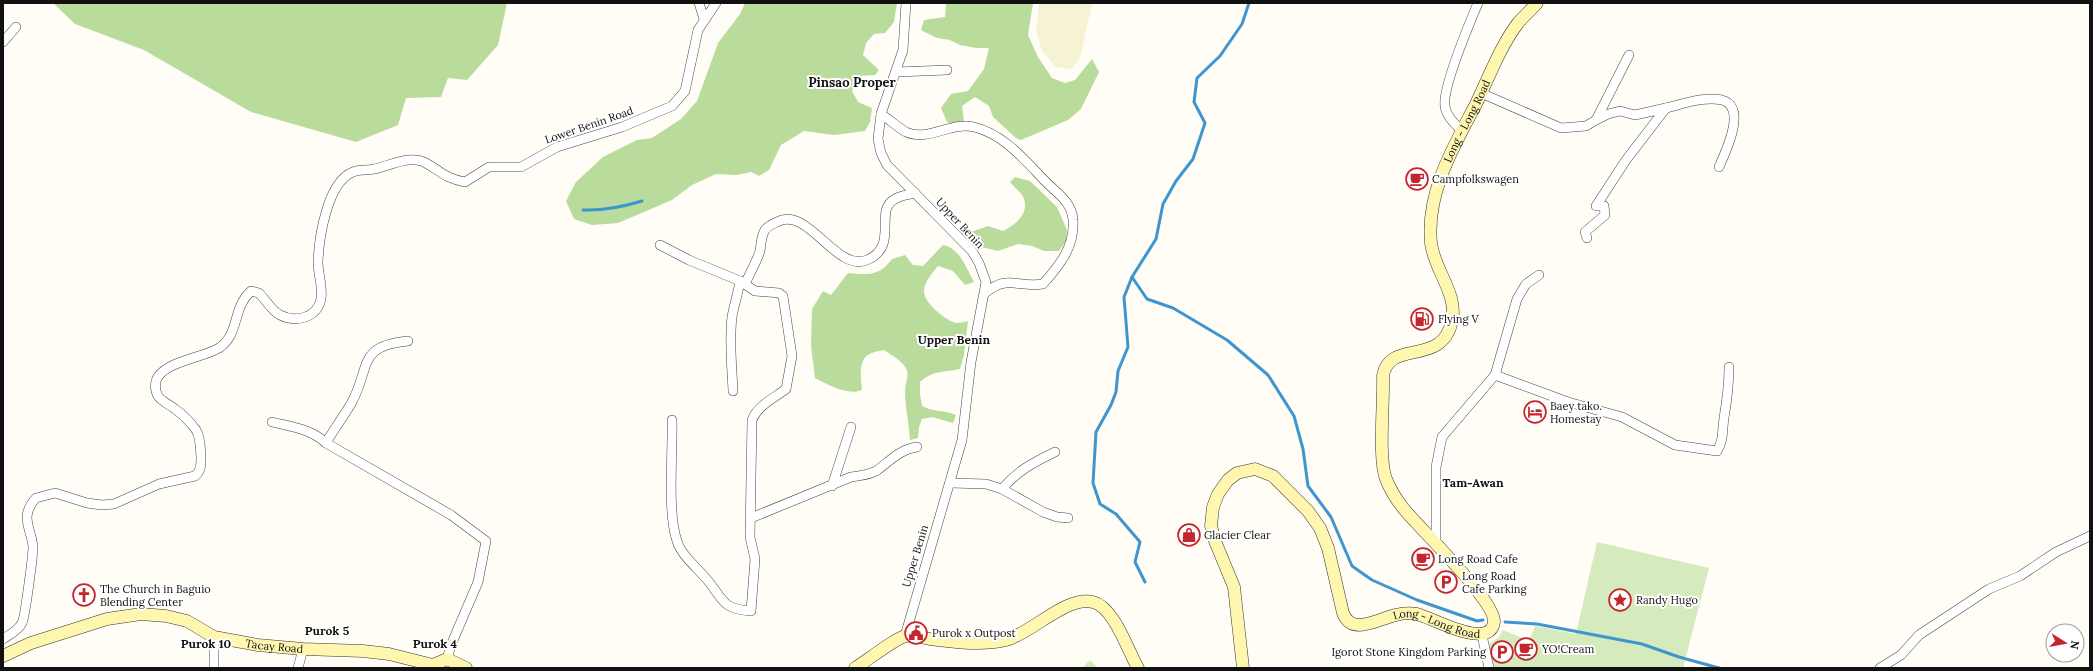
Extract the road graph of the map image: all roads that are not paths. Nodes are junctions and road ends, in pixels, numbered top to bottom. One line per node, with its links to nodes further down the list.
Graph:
1 (699, 3): 6 (street)
2 (716, 3): 6 (street, Lower Benin Road)
3 (906, 3): 11 (street, Upper Benin)
4 (1478, 3): 16 (street)
5 (1537, 3): 12 (main road, Long - Long Road)
6 (704, 19): 44 (street, Lower Benin Road)
7 (16, 27): 8 (street)
8 (3, 42)
9 (1629, 56): 15 (street)
10 (947, 70): 11 (street)
11 (897, 72): 14 (street, Upper Benin)
12 (1481, 93): 15 (street); 16 (main road, Long - Long Road)
13 (1666, 108): 15 (street); 17 (street); 19 (street)
14 (881, 114): 18 (street, Upper Benin); 23 (street)
15 (1596, 120)
16 (1462, 131): 40 (main road, Long - Long Road)
17 (1718, 167)
18 (915, 193): 22 (street); 23 (street, Upper Benin)
19 (1587, 238)
20 (660, 245): 22 (street)
21 (1539, 275): 26 (street)
22 (742, 283): 27 (street); 37 (street)
23 (985, 293): 34 (street, Upper Benin)
24 (408, 341): 31 (street)
25 (1729, 367): 26 (street)
26 (1495, 375): 40 (street)
27 (732, 391)
28 (672, 420): 37 (street)
29 (272, 422): 31 (street)
30 (851, 426): 35 (street)
31 (326, 444): 47 (street)
32 (917, 447): 35 (street)
33 (1055, 452): 36 (street)
34 (951, 483): 36 (street); 42 (street, Upper Benin)
35 (832, 486): 37 (street)
36 (1002, 489): 38 (street)
37 (751, 518)
38 (1068, 518)
39 (2090, 536): 56 (street)
40 (1436, 545): 41 (main road, Long - Long Road)
41 (1482, 635): 54 (main road, Long - Long Road); 55 (street)
42 (905, 636): 52 (main road); 53 (main road)
43 (214, 637): 45 (main road, Tacay Road); 46 (main road, Tacay Road); 49 (street)
44 (3, 639)
45 (303, 649): 48 (main road, Tacay Road); 50 (street)
46 (3, 656)
47 (447, 660): 48 (main road); 51 (main road)
48 (434, 666)
49 (214, 668)
50 (298, 668)
51 (466, 668)
52 (855, 668)
53 (1138, 668)
54 (1243, 668)
55 (1489, 668)
56 (1880, 668)

